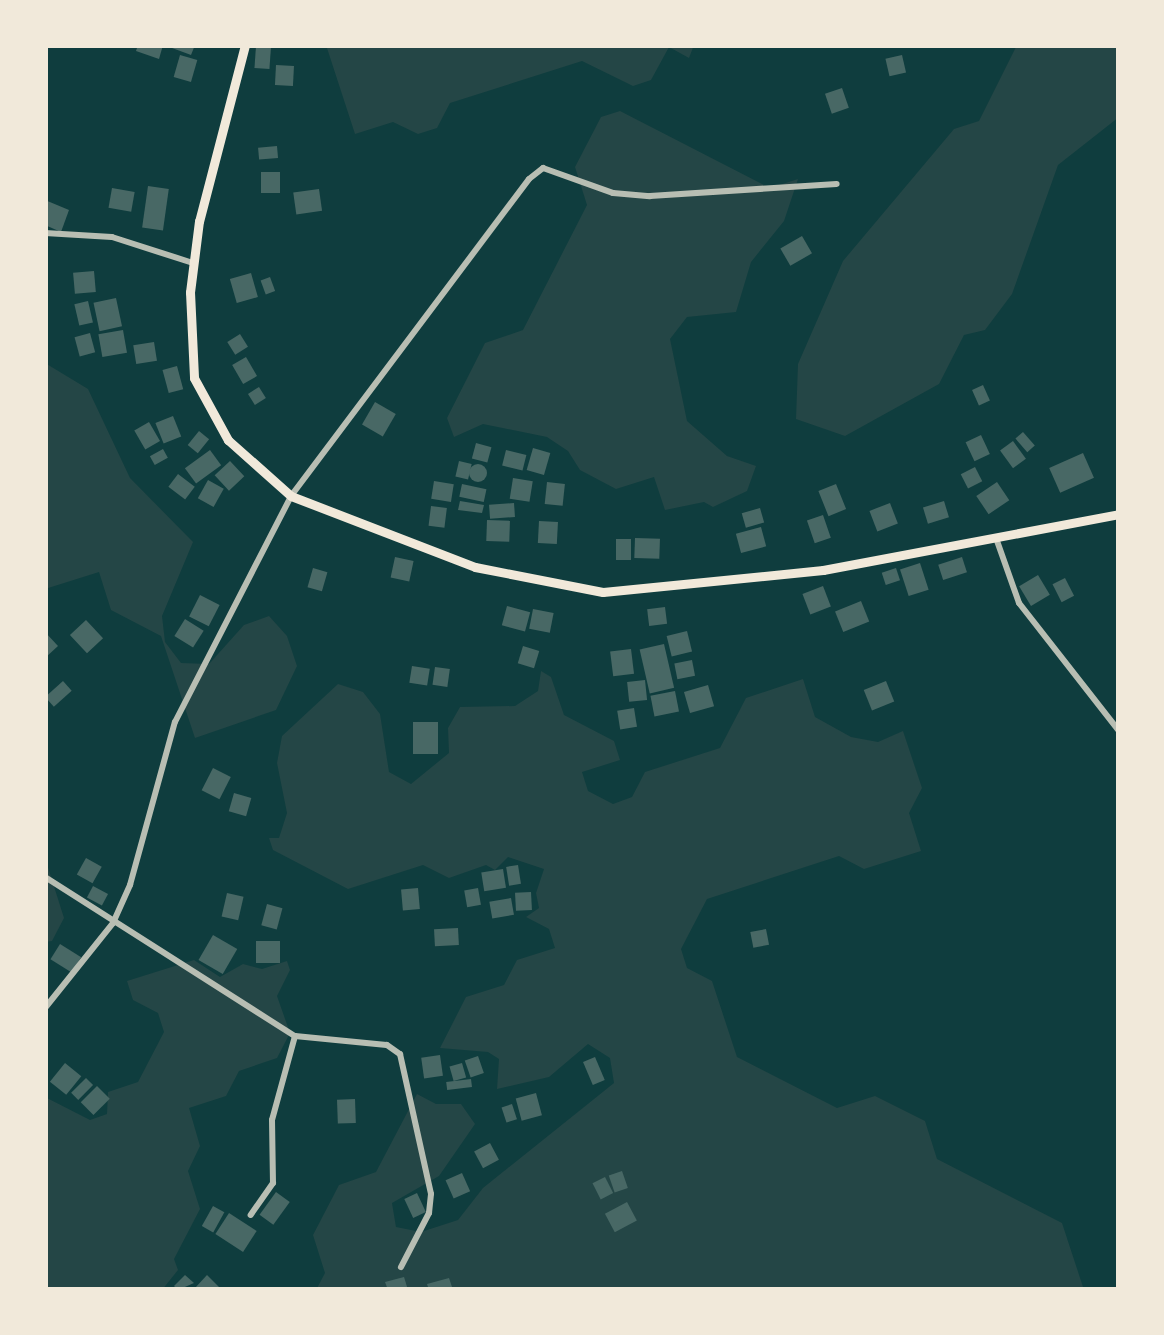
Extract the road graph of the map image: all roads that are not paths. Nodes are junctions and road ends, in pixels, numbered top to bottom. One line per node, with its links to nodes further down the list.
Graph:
1 (245, 45): 4 (main road)
2 (838, 184): 5 (street)
3 (45, 233): 4 (street)
4 (193, 262): 5 (main road)
5 (291, 496): 7 (main road); 10 (street)
6 (1119, 514): 7 (main road)
7 (996, 538): 8 (street)
8 (1119, 732)
9 (45, 878): 10 (street)
10 (113, 923): 11 (street); 12 (street)
11 (45, 1008)
12 (295, 1036): 13 (street); 14 (street)
13 (251, 1216)
14 (401, 1267)

